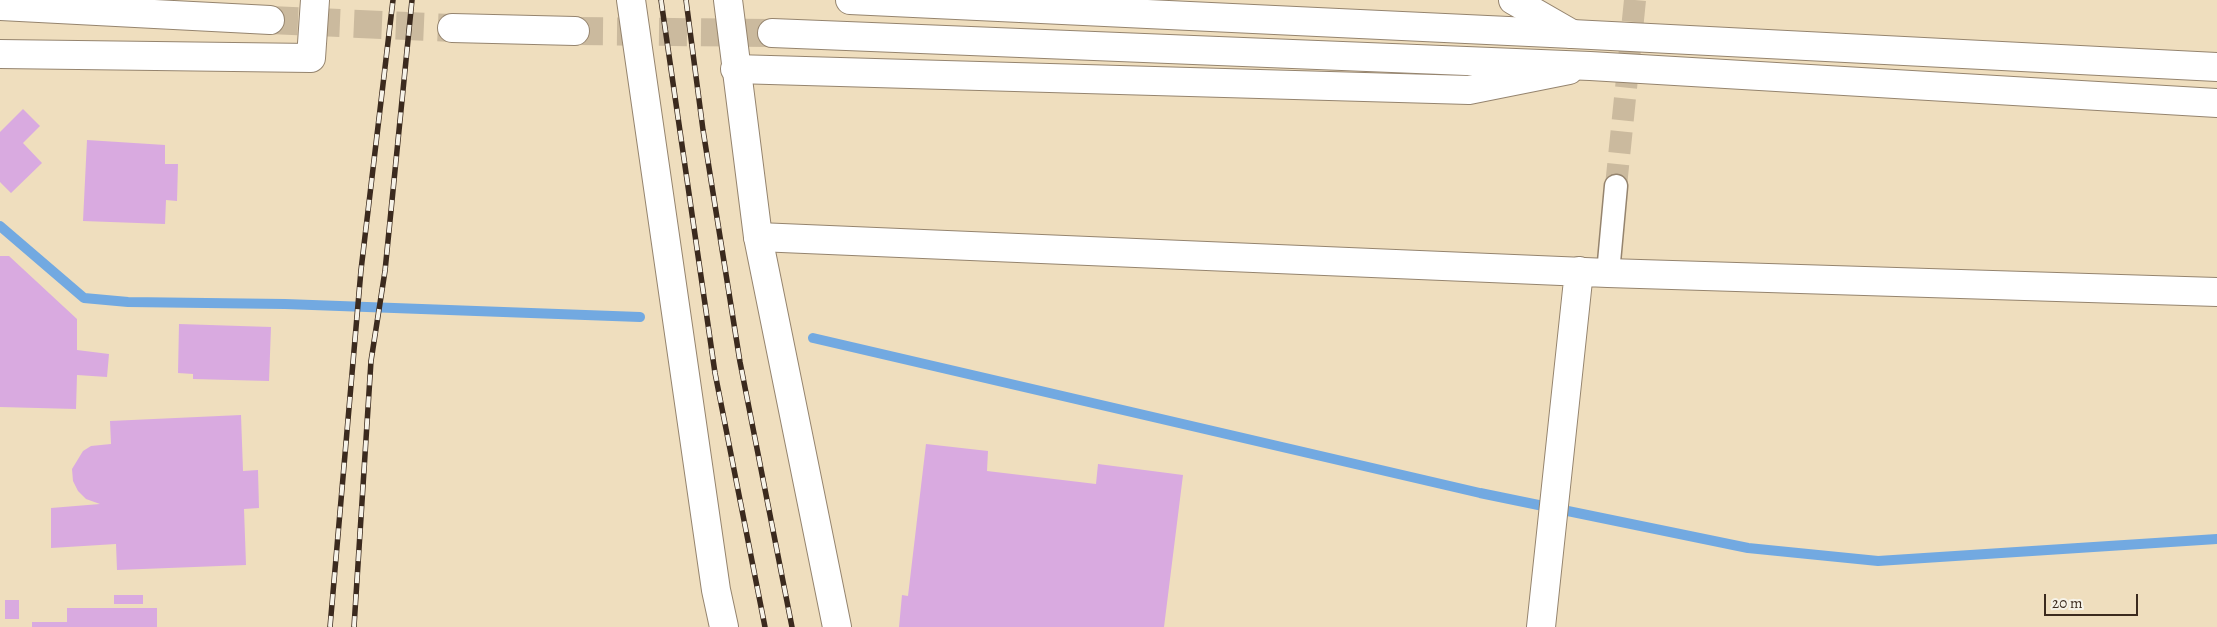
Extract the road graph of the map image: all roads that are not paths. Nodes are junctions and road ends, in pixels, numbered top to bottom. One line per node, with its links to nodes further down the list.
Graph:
1 (315, 0): 12 (street)
2 (631, 0): 22 (street)
3 (728, 0): 15 (street)
4 (850, 0): 11 (street)
5 (1513, 0): 11 (street)
6 (0, 6): 7 (street)
7 (270, 20)
8 (452, 28): 9 (street)
9 (575, 31)
10 (772, 33): 13 (street)
11 (1572, 34): 14 (street)
12 (0, 54)
13 (1590, 66): 15 (street); 16 (street)
14 (2217, 66)
15 (735, 69): 18 (street)
16 (2217, 103)
17 (1616, 186): 20 (street)
18 (758, 237): 19 (street); 23 (street)
19 (1579, 271): 20 (street); 24 (street)
20 (1608, 273): 21 (street)
21 (2217, 292)
22 (724, 627)
23 (837, 627)
24 (1541, 627)

